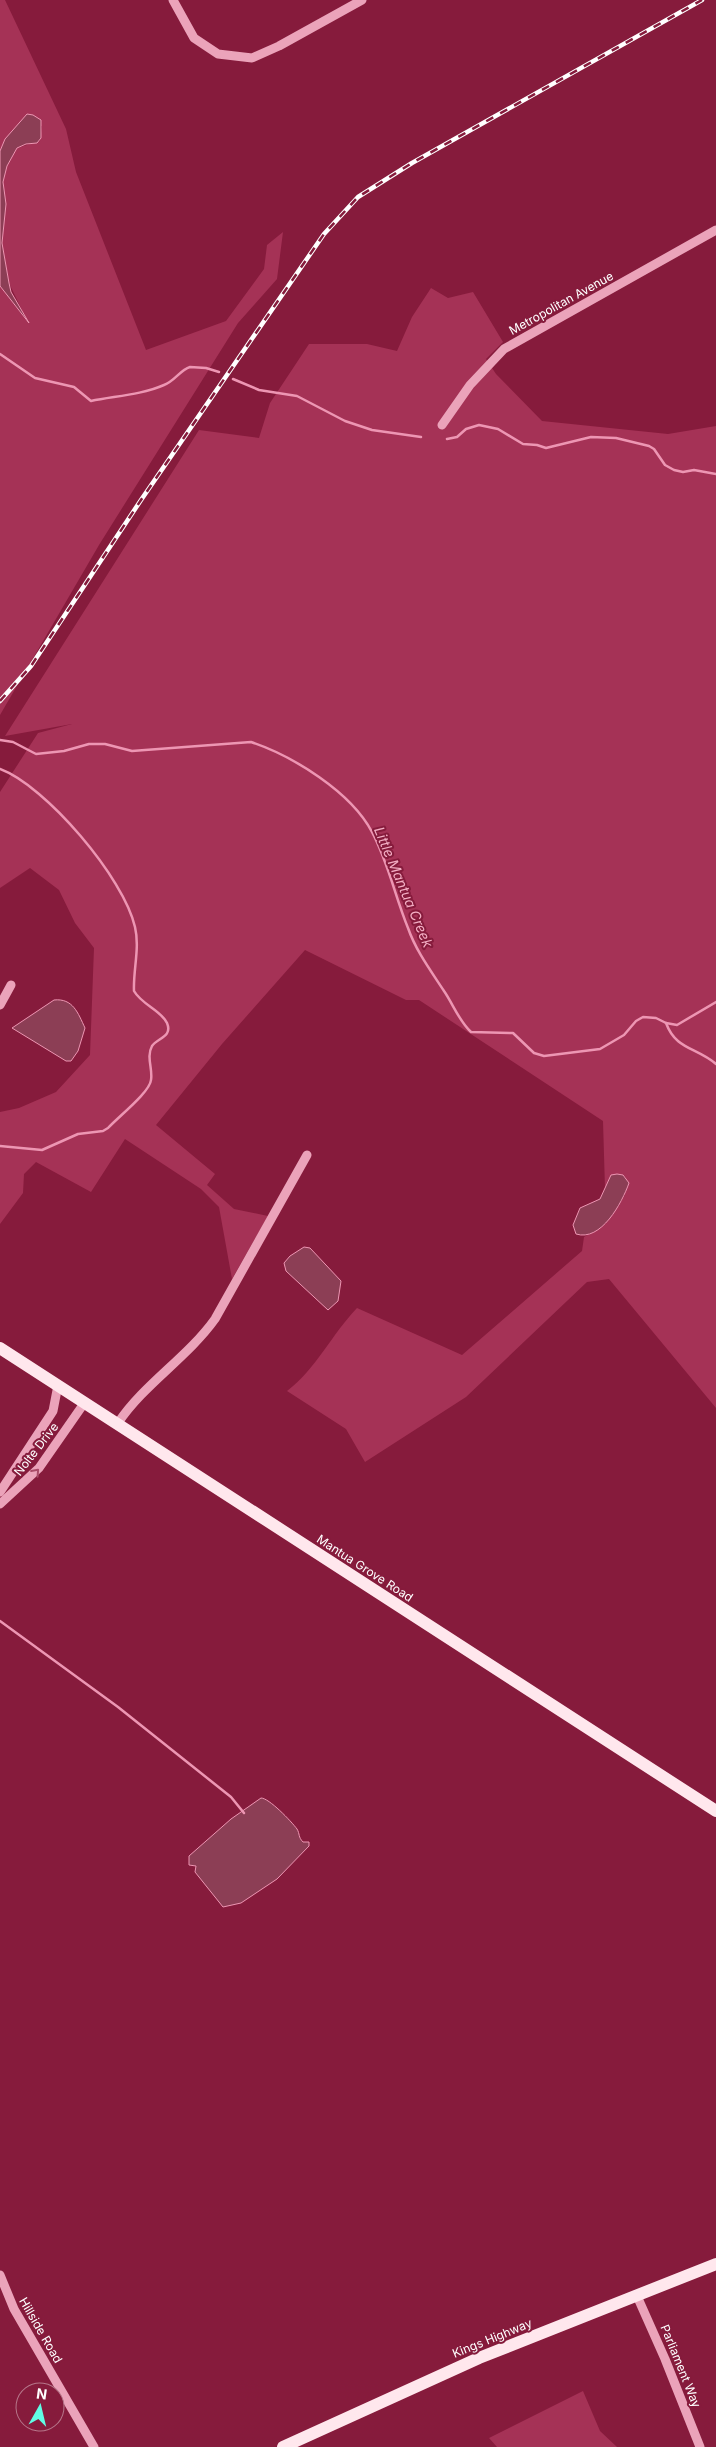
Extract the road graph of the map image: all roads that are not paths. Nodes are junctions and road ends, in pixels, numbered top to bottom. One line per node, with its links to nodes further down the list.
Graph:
1 (173, 0): 2 (street)
2 (362, 0)
3 (716, 230): 4 (street, Metropolitan Avenue)
4 (442, 425)
5 (11, 985): 6 (street)
6 (0, 1005)
7 (307, 1155): 11 (street)
8 (0, 1348): 9 (main road, Mantua Grove Road)
9 (58, 1385): 10 (main road, Mantua Grove Road); 12 (street, Nolte Drive)
10 (85, 1402): 11 (main road, Mantua Grove Road); 13 (street, Nolte Drive, one-way to 10)
11 (118, 1423): 14 (main road, Mantua Grove Road)
12 (0, 1492)
13 (0, 1504)
14 (716, 1811)
15 (716, 2264): 17 (main road, Kings Highway)
16 (0, 2276): 18 (street, Hillside Road)
17 (637, 2296): 19 (main road, Kings Highway); 20 (street, Parliament Way)
18 (94, 2447)
19 (283, 2447)
20 (700, 2447)

